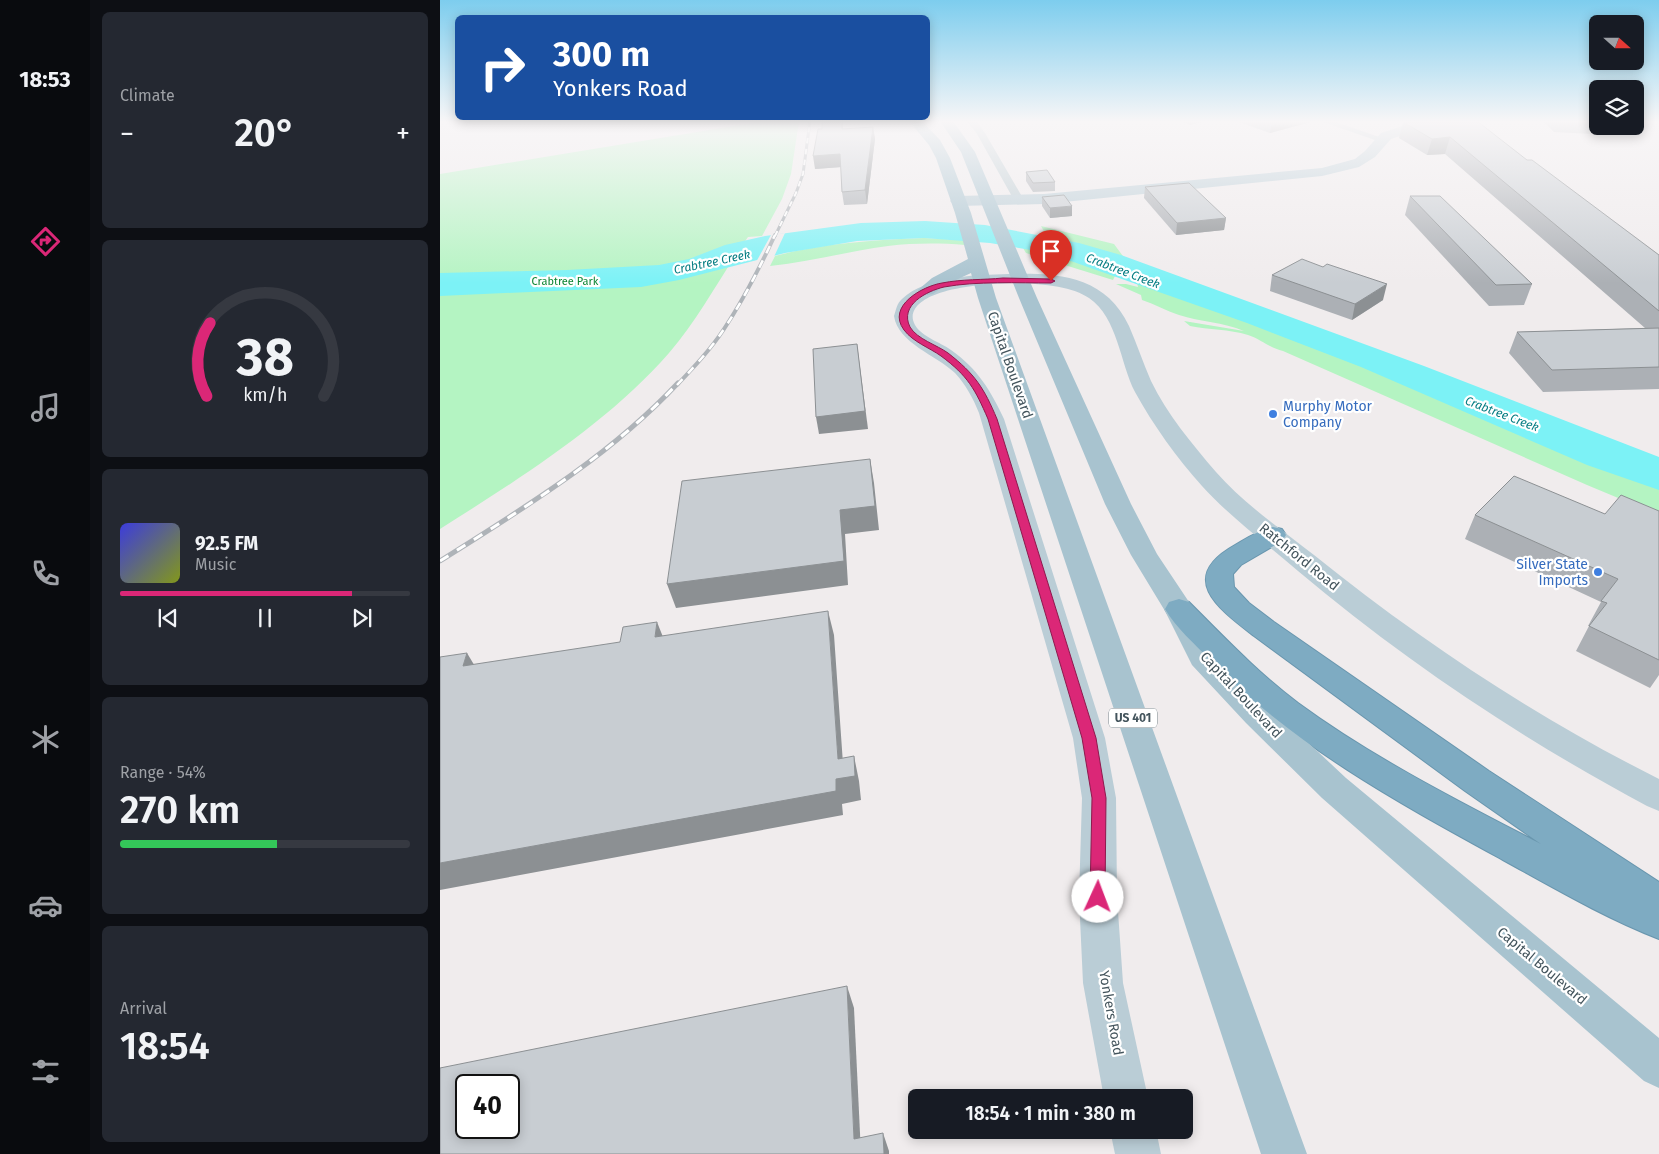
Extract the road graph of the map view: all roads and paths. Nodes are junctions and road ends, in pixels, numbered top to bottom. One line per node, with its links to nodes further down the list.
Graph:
1 (949, 175): 6 (main road, Capital Boulevard / US 401)
2 (977, 175): 7 (main road, Capital Boulevard / US 401)
3 (1005, 175): 5 (street)
4 (1291, 175): 5 (street)
5 (1019, 200): 7 (street)
6 (960, 207): 7 (street); 8 (main road, Capital Boulevard / US 401)
7 (991, 208): 8 (main road, Capital Boulevard / US 401)
8 (995, 271): 9 (street, Ratchford Road); 10 (main road, Capital Boulevard / US 401); 15 (street, Yonkers Road); 18 (main road, Capital Boulevard / US 401)
9 (1273, 535): 11 (street, Ratchford Road); 12 (highway)
10 (1179, 609): 13 (highway); 14 (main road, Capital Boulevard / US 401)
11 (1659, 796)
12 (1659, 903)
13 (1659, 921)
14 (1659, 1066)
15 (1124, 1089)
16 (1135, 1139): 17 (street)
17 (1138, 1154)
18 (1284, 1154)

